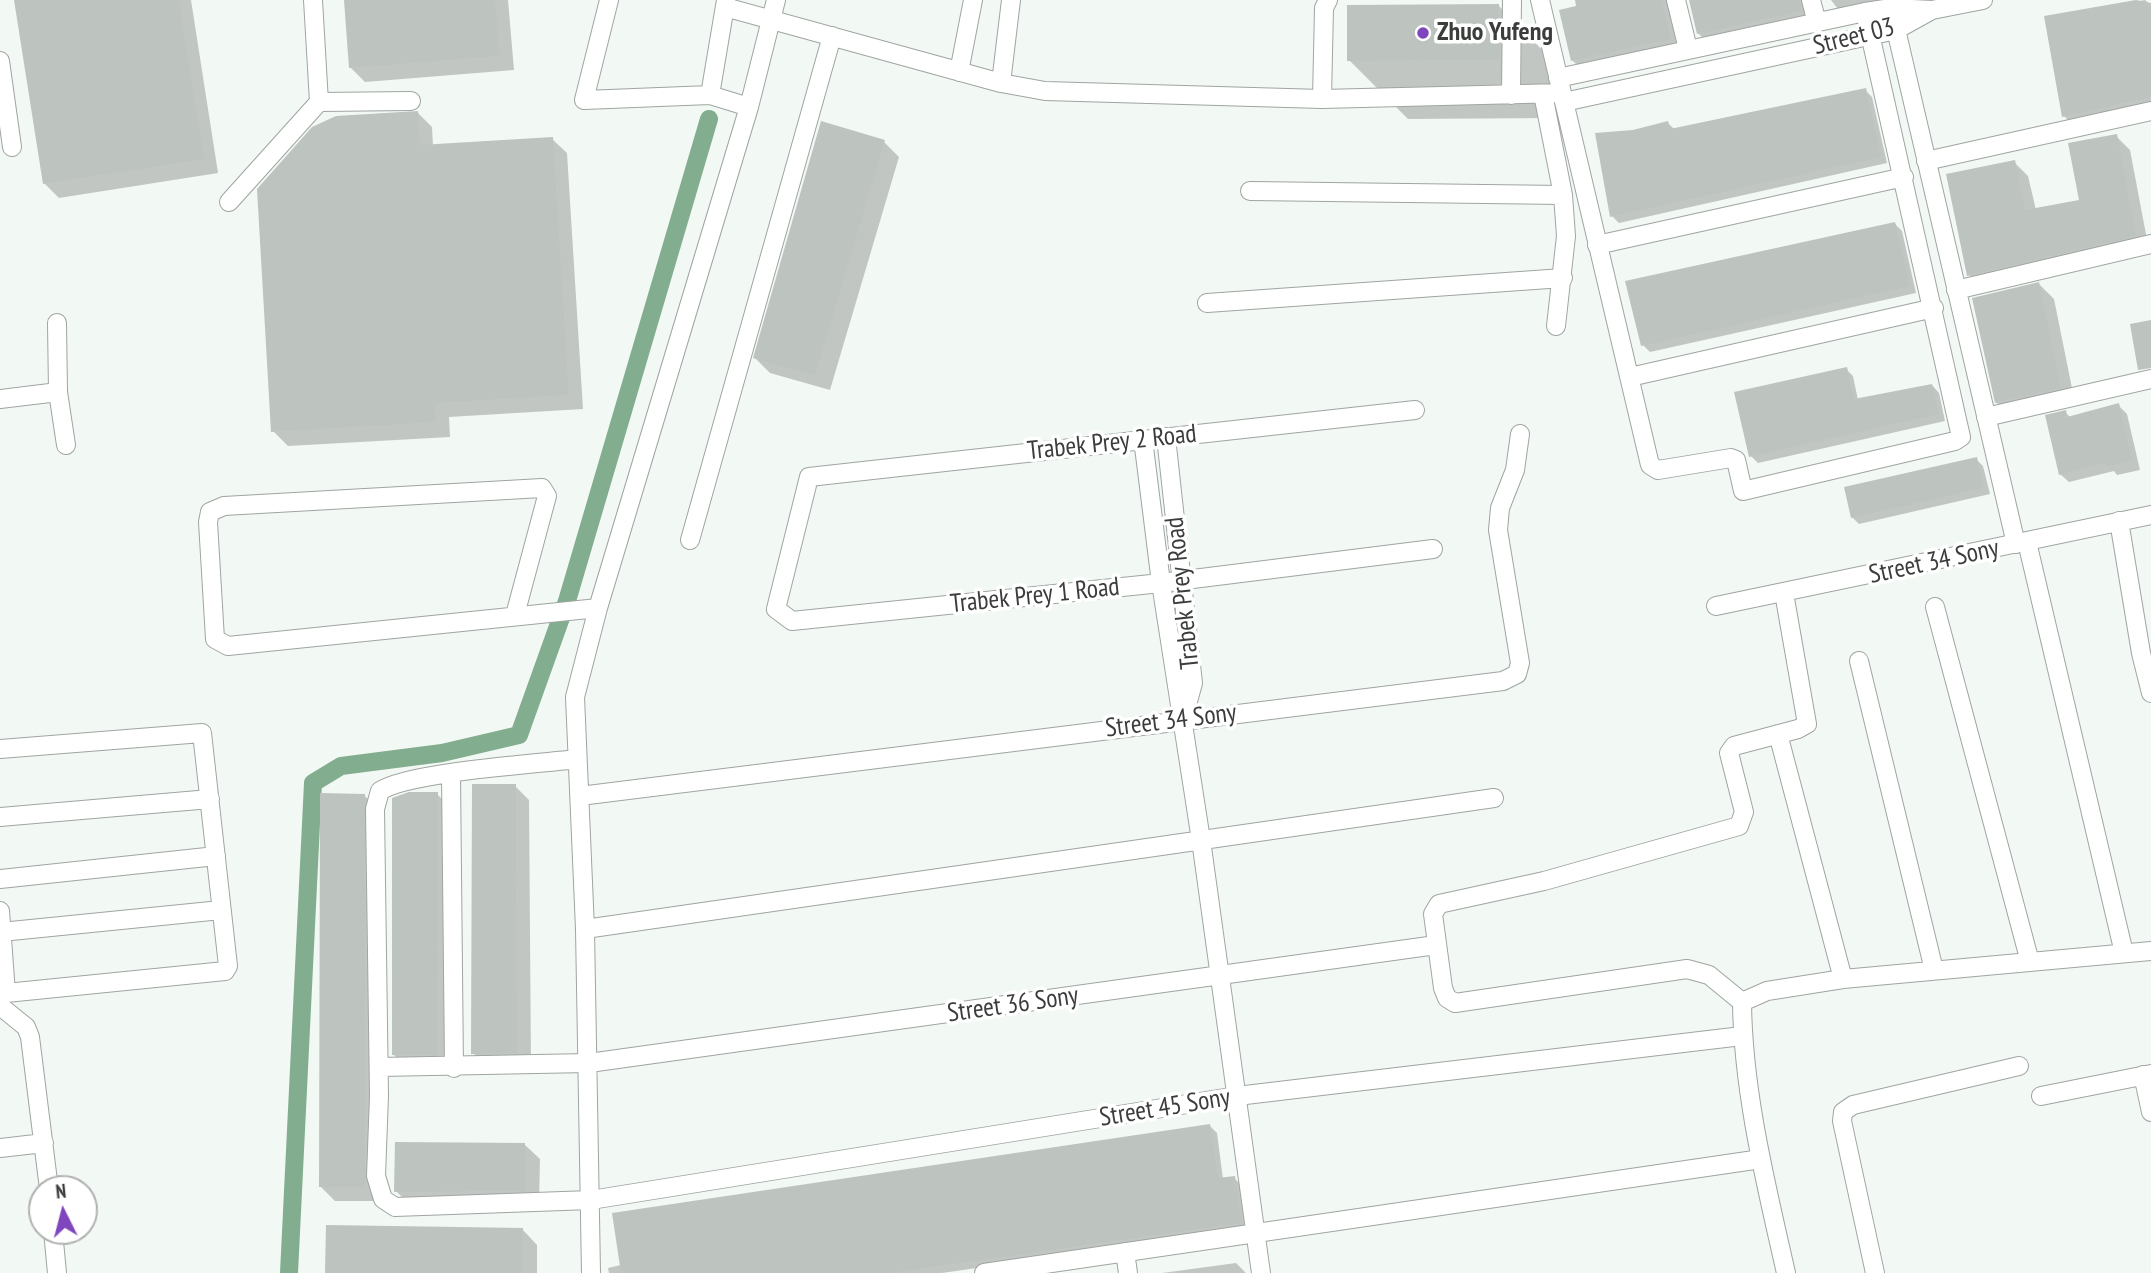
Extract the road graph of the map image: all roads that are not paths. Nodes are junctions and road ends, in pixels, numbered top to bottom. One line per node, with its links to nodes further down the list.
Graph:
1 (313, 0): 31 (street)
2 (609, 0): 27 (street)
3 (776, 0): 16 (street)
4 (973, 0): 23 (street)
5 (1011, 0): 24 (street)
6 (1328, 0): 29 (street)
7 (1512, 0): 28 (street)
8 (1540, 0): 25 (street)
9 (1676, 0): 21 (street)
10 (1811, 0): 17 (street)
11 (1983, 0): 14 (street)
12 (725, 3): 16 (street); 27 (street)
13 (1891, 8): 14 (street, Street 03); 15 (street, Street 03); 18 (street)
14 (1932, 10): 18 (street, Street 03)
15 (1865, 12): 17 (street, Street 03); 19 (street)
16 (771, 19): 20 (street); 32 (street)
17 (1817, 23): 21 (street, Street 03)
18 (1896, 30): 19 (street, Street 03); 35 (street)
19 (1870, 35): 25 (street, Street 03); 36 (street)
20 (832, 36): 23 (street); 61 (street)
21 (1688, 49): 25 (street, Street 03)
22 (0, 61): 34 (street)
23 (959, 72): 24 (street)
24 (1001, 83): 29 (street)
25 (1561, 91): 26 (street); 41 (street)
26 (1544, 94): 28 (street); 38 (street)
27 (710, 95): 32 (street)
28 (1511, 95): 29 (street)
29 (1322, 99)
30 (411, 101): 31 (street)
31 (319, 102): 39 (street)
32 (748, 107): 69 (street)
33 (2151, 111): 35 (street)
34 (12, 147)
35 (1926, 161): 43 (street)
36 (1904, 177): 41 (street); 45 (street)
37 (1250, 191): 38 (street)
38 (1563, 195): 42 (street)
39 (229, 202)
40 (2151, 244): 43 (street)
41 (1597, 245): 48 (street)
42 (1563, 278): 44 (street); 47 (street)
43 (1956, 290): 53 (street)
44 (1207, 303)
45 (1934, 308): 48 (street); 48 (street)
46 (57, 323): 50 (street)
47 (1556, 326)
48 (1629, 377)
49 (2151, 379): 53 (street)
50 (58, 392): 51 (street); 57 (street)
51 (0, 399)
52 (1415, 410): 55 (street, Trabek Prey 2 Road)
53 (1986, 417): 62 (street)
54 (1520, 435): 73 (street, Street 34 Sony)
55 (1166, 437): 56 (street, Trabek Prey 2 Road); 64 (street, Trabek Prey Road)
56 (1143, 439): 58 (street, Trabek Prey 2 Road); 65 (street, Trabek Prey Road)
57 (66, 445)
58 (809, 477): 65 (street, Trabek Prey 1 Road)
59 (2151, 515): 60 (street, Street 34 Sony)
60 (2119, 521): 62 (street, Street 34 Sony); 72 (street)
61 (690, 540)
62 (2022, 543): 66 (street, Street 34 Sony); 91 (street)
63 (1433, 549): 64 (street, Trabek Prey 1 Road)
64 (1181, 580): 65 (street, Trabek Prey 1 Road); 73 (street, Trabek Prey Road)
65 (1161, 583): 73 (street, Trabek Prey Road)
66 (1784, 593): 67 (street, Street 34 Sony); 74 (street)
67 (1716, 606)
68 (1935, 607): 92 (street)
69 (591, 609): 70 (street); 76 (street)
70 (522, 615): 70 (street)
71 (1859, 661): 93 (street)
72 (2151, 693)
73 (1183, 719): 78 (street, Street 34 Sony); 82 (street)
74 (1778, 734): 89 (street); 95 (street)
75 (0, 750): 80 (street)
76 (577, 759): 77 (street, Street 45 Sony); 78 (street)
77 (451, 774): 101 (street, Street 45 Sony); 102 (street)
78 (580, 796): 87 (street)
79 (1494, 798): 82 (street)
80 (210, 799): 81 (street); 83 (street)
81 (0, 817)
82 (1201, 840): 87 (street); 94 (street)
83 (216, 856): 84 (street); 85 (street)
84 (0, 879)
85 (221, 910): 88 (street); 96 (street)
86 (0, 911): 88 (street)
87 (585, 929): 99 (street)
88 (1, 932): 96 (street)
89 (1436, 945): 94 (street, Street 36 Sony); 97 (street)
90 (2151, 951): 91 (street)
91 (2124, 953): 92 (street)
92 (2030, 962): 93 (street)
93 (1934, 971): 95 (street)
94 (1220, 977): 99 (street, Street 36 Sony); 104 (street)
95 (1843, 979): 97 (street)
96 (2, 999): 107 (street)
97 (1742, 1002): 98 (street)
98 (1742, 1036): 104 (street, Street 45 Sony); 109 (street)
99 (589, 1063): 102 (street, Street 36 Sony); 111 (street)
100 (2019, 1066): 121 (street)
101 (379, 1067): 102 (street, Street 36 Sony); 111 (street, Street 45 Sony)
102 (454, 1068)
103 (2147, 1075): 105 (street); 106 (street)
104 (1237, 1096): 111 (street, Street 45 Sony); 112 (street)
105 (2041, 1096)
106 (2151, 1112)
107 (44, 1143): 108 (street); 110 (street)
108 (0, 1148)
109 (1760, 1159): 112 (street); 120 (street)
110 (47, 1175)
111 (591, 1200): 116 (street)
112 (1256, 1233): 114 (street); 119 (street)
113 (54, 1245): 115 (street)
114 (1125, 1252): 117 (street); 118 (street)
115 (57, 1273)
116 (591, 1273)
117 (984, 1273)
118 (1128, 1273)
119 (1261, 1273)
120 (1786, 1273)
121 (1875, 1273)

